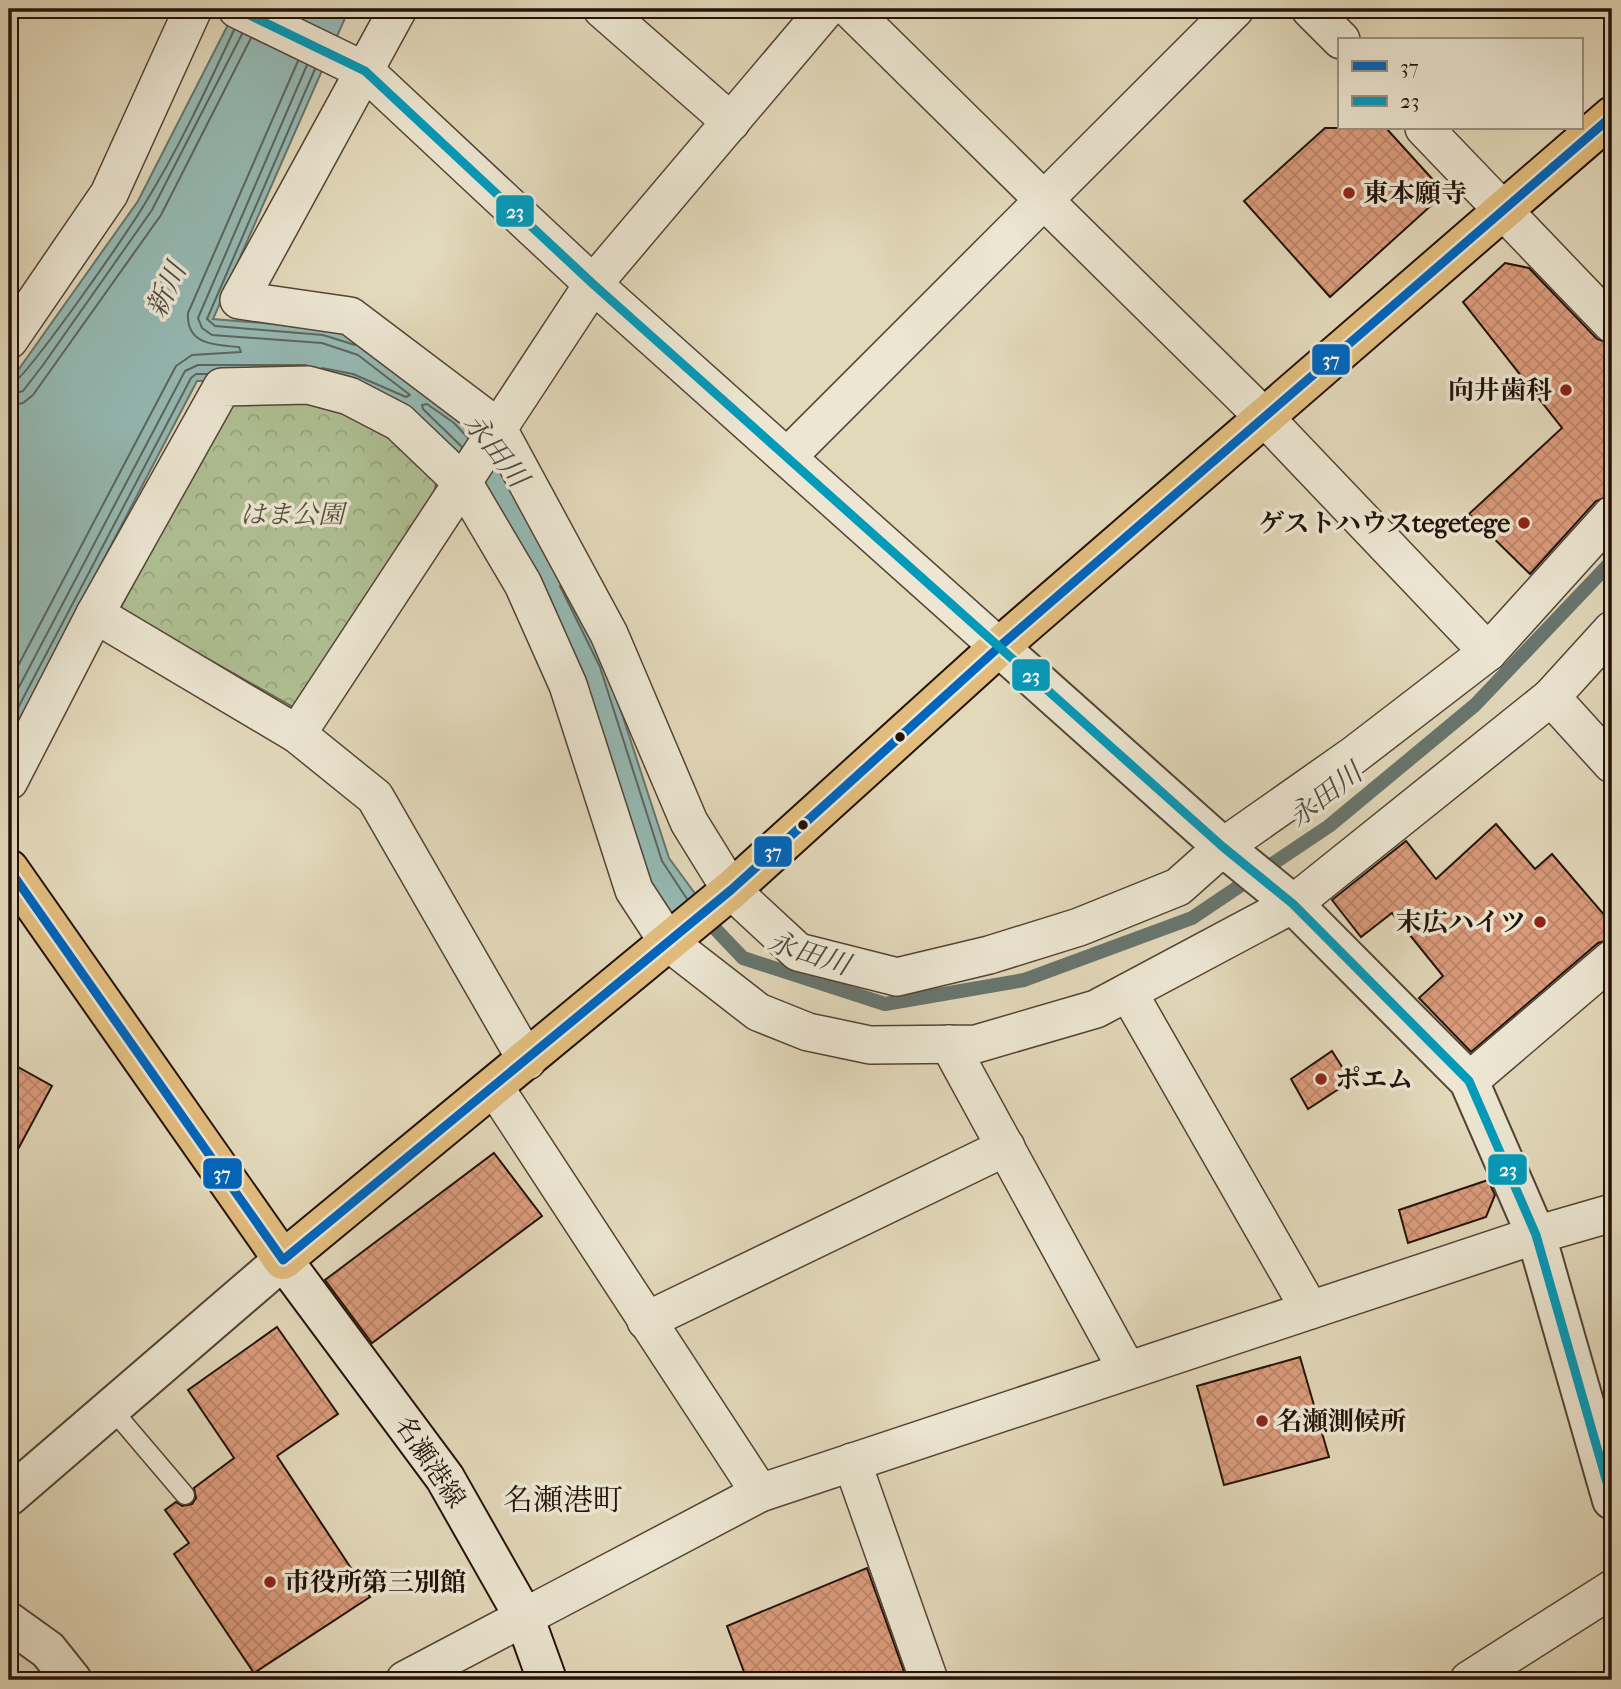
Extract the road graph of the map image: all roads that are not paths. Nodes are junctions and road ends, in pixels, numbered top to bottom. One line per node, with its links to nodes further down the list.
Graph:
1 (194, 9): 18 (street)
2 (237, 9): 10 (street)
3 (398, 9): 10 (street)
4 (602, 9): 12 (street)
5 (826, 9): 12 (street)
6 (850, 9): 14 (street)
7 (1235, 9): 14 (street)
8 (1310, 9): 9 (street)
9 (1338, 38)
10 (365, 71): 16 (street); 20 (street)
11 (1612, 116): 15 (main road)
12 (731, 122): 16 (street)
13 (1426, 130): 15 (street)
14 (1044, 201): 19 (street); 21 (street)
15 (1503, 210): 17 (street); 19 (main road)
16 (593, 284): 20 (street); 21 (street)
17 (1612, 324)
18 (9, 340)
19 (1266, 419): 26 (main road); 27 (street)
20 (497, 426): 22 (street); 34 (street)
21 (787, 457): 26 (street)
22 (464, 484): 24 (street); 29 (street); 36 (street)
23 (1612, 515): 27 (street)
24 (95, 614): 29 (street); 31 (street)
25 (1612, 630): 28 (street)
26 (999, 647): 32 (street); 34 (main road)
27 (1488, 652): 32 (street)
28 (1551, 697): 30 (street); 35 (street)
29 (297, 734): 40 (street)
30 (1612, 764)
31 (9, 781)
32 (1223, 847): 34 (street); 35 (street)
33 (9, 869): 46 (main road)
34 (731, 890): 36 (main road)
35 (1293, 904): 38 (street); 41 (street)
36 (668, 943): 39 (street); 40 (main road)
37 (1612, 959): 41 (street)
38 (1128, 992): 39 (street); 47 (street)
39 (949, 1044): 43 (street)
40 (527, 1061): 42 (main road)
41 (1469, 1081): 45 (street)
42 (495, 1088): 46 (main road); 48 (street)
43 (1006, 1147): 48 (street); 49 (street)
44 (1612, 1213): 45 (street)
45 (1536, 1235): 47 (street); 55 (street)
46 (283, 1260): 50 (street); 57 (street, 名瀬港線)
47 (1310, 1310): 49 (street)
48 (646, 1321): 52 (street)
49 (1127, 1370): 51 (street)
50 (111, 1408): 53 (lane); 54 (street)
51 (852, 1462): 52 (street); 62 (street)
52 (760, 1493): 57 (street)
53 (185, 1495)
54 (9, 1496)
55 (1612, 1500)
56 (1612, 1589): 63 (street)
57 (525, 1619): 60 (street); 61 (street, 名瀬港線)
58 (9, 1622): 59 (street)
59 (72, 1680)
60 (405, 1680)
61 (547, 1680)
62 (929, 1680)
63 (1469, 1680)

